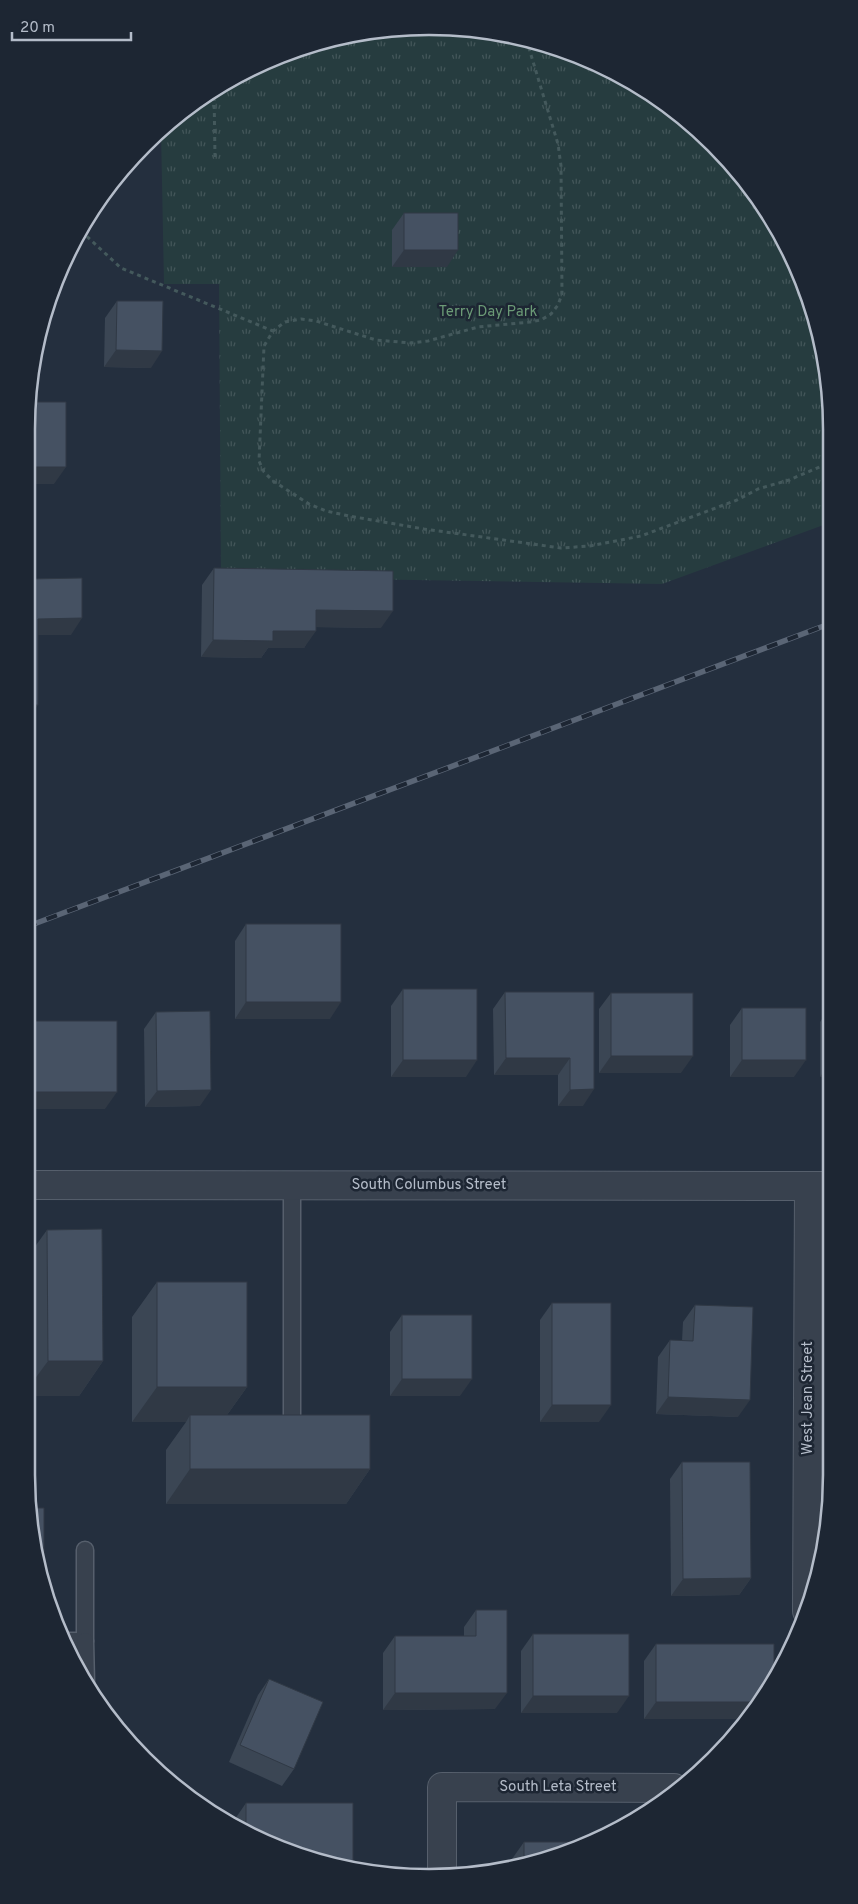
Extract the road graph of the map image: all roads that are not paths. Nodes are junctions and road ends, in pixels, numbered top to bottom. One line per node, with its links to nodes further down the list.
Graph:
1 (35, 1185): 2 (street, South Columbus Street)
2 (292, 1185): 3 (street, South Columbus Street); 4 (lane)
3 (820, 1186): 6 (street, West Jean Street)
4 (292, 1418)
5 (85, 1550): 8 (lane)
6 (808, 1584)
7 (72, 1641): 8 (lane)
8 (85, 1641): 9 (lane)
9 (86, 1667)
10 (669, 1788): 11 (street, South Leta Street)
11 (442, 1868)

